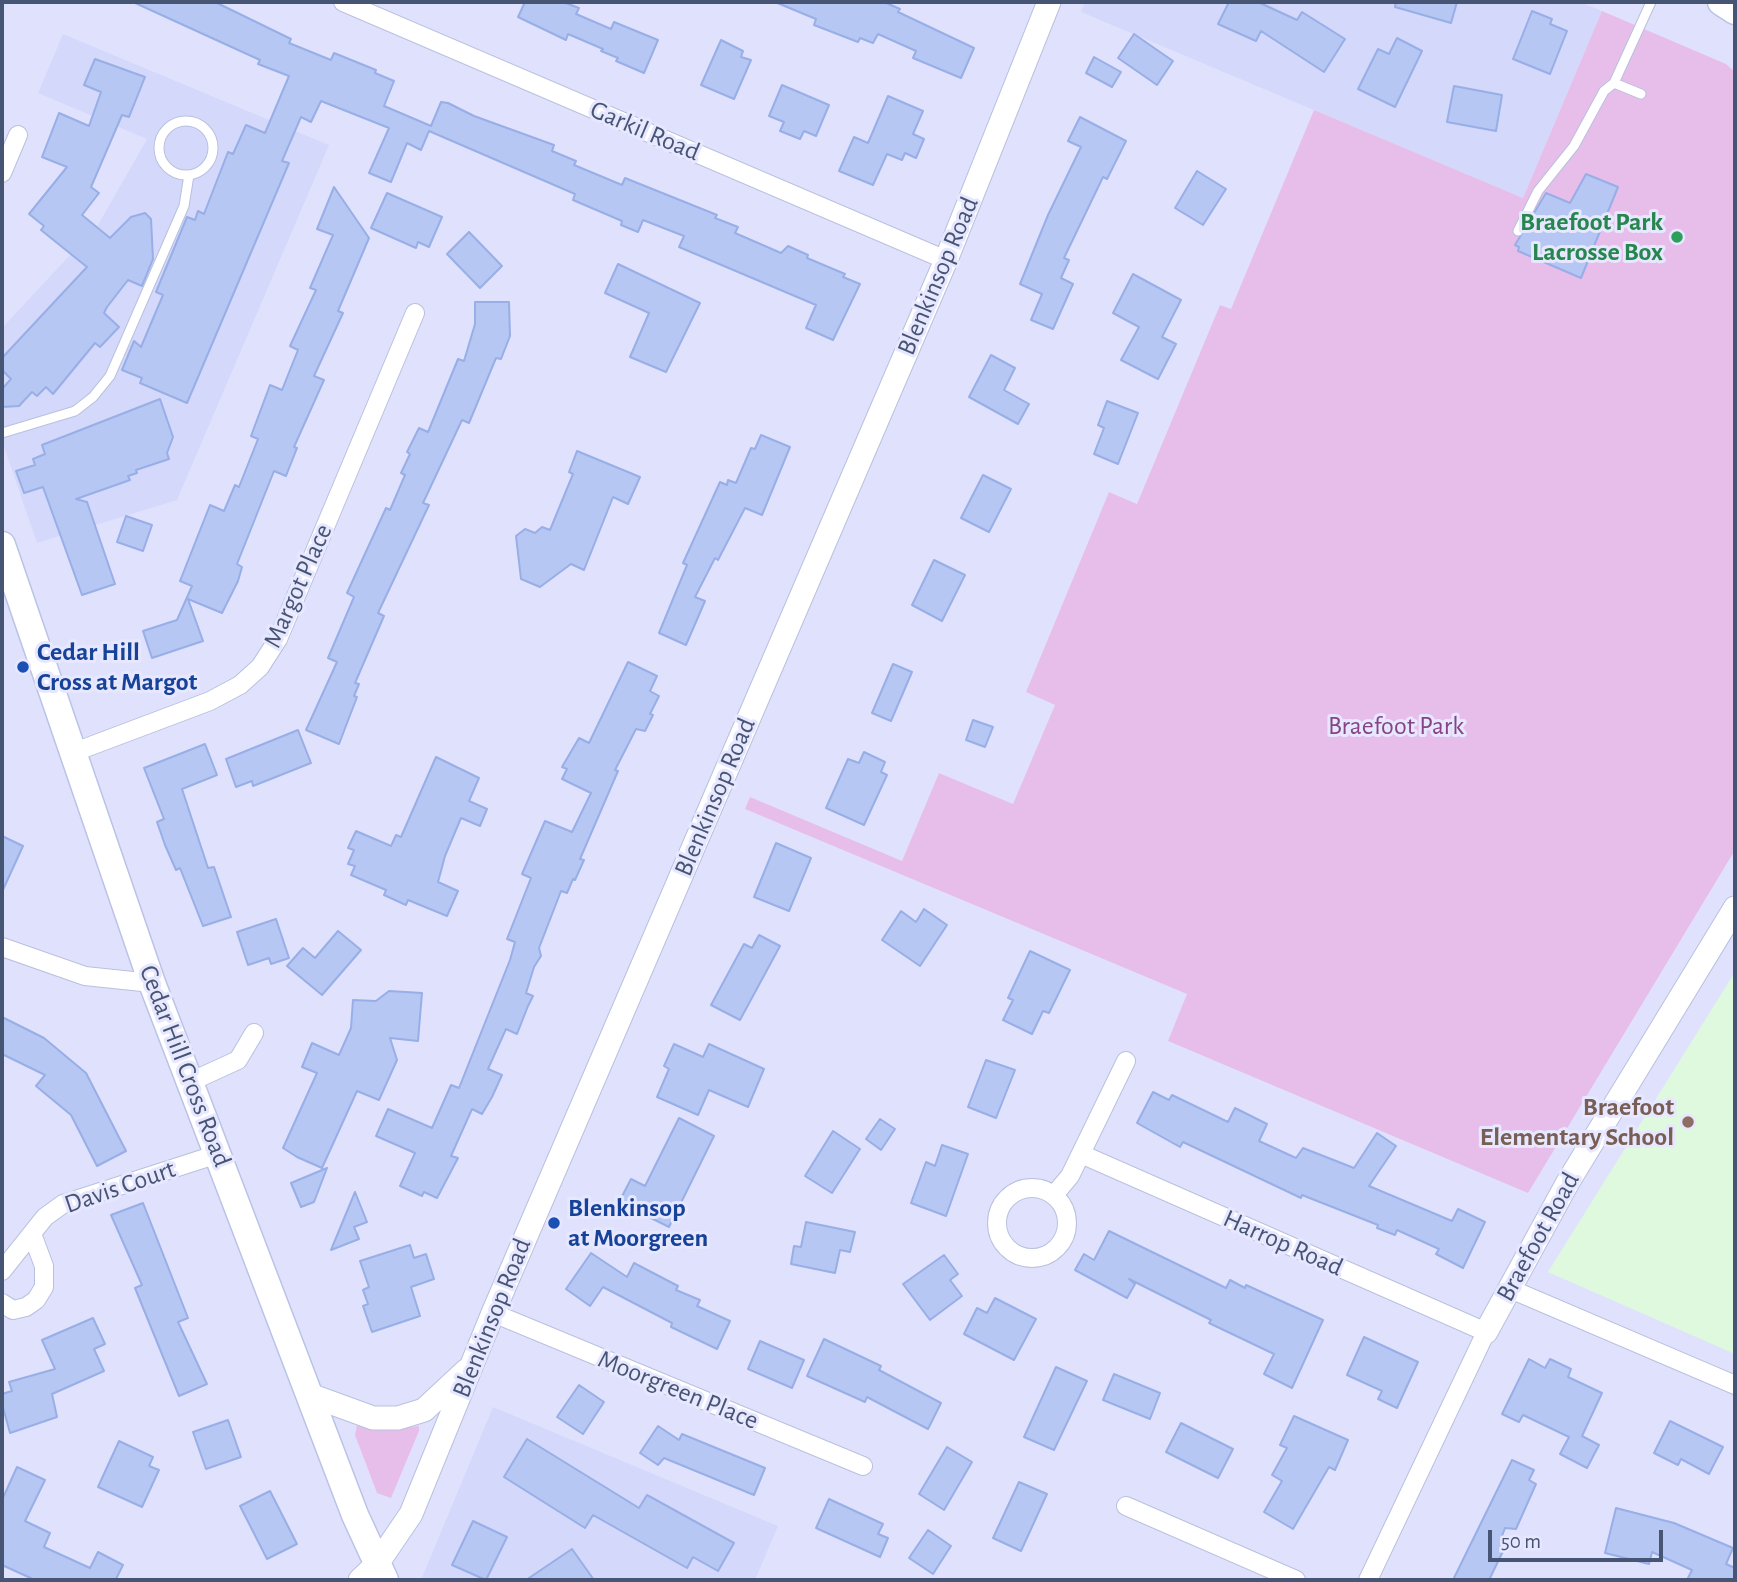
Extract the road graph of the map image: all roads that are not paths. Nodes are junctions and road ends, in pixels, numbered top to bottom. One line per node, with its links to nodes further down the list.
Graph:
1 (343, 2): 12 (street, Garkil Road)
2 (1651, 2): 6 (lane)
3 (1721, 2): 5 (main road)
4 (1043, 4): 12 (street, Blenkinsop Road)
5 (1735, 11)
6 (1614, 83): 7 (lane); 11 (lane)
7 (1642, 94)
8 (18, 135): 9 (street)
9 (2, 173)
10 (189, 175): 10 (lane); 14 (lane)
11 (1518, 231)
12 (946, 260): 30 (street, Blenkinsop Road)
13 (415, 313): 16 (street, Margot Place)
14 (2, 433)
15 (2, 545): 16 (main road, Cedar Hill Cross Road)
16 (72, 753): 19 (main road, Cedar Hill Cross Road)
17 (1735, 908): 28 (street, Braefoot Road)
18 (2, 947): 19 (street)
19 (152, 983): 22 (main road, Cedar Hill Cross Road)
20 (254, 1033): 22 (street)
21 (1126, 1061): 24 (street)
22 (190, 1082): 23 (main road, Cedar Hill Cross Road)
23 (218, 1154): 26 (street, Davis Court); 34 (main road, Cedar Hill Cross Road)
24 (1081, 1154): 25 (street); 31 (street, Harrop Road)
25 (1054, 1195): 25 (street)
26 (32, 1234): 27 (street, Davis Court); 29 (street)
27 (2, 1271)
28 (1508, 1288): 31 (street, Braefoot Road); 33 (street)
29 (2, 1303)
30 (493, 1313): 32 (street, Blenkinsop Road); 35 (street, Moorgreen Place)
31 (1486, 1332): 39 (street, Braefoot Road)
32 (474, 1363): 34 (street); 37 (street, Blenkinsop Road)
33 (1735, 1385)
34 (310, 1395): 37 (main road, Cedar Hill Cross Road)
35 (863, 1466)
36 (1126, 1506): 38 (street)
37 (374, 1575)
38 (1296, 1580)
39 (1368, 1580)

